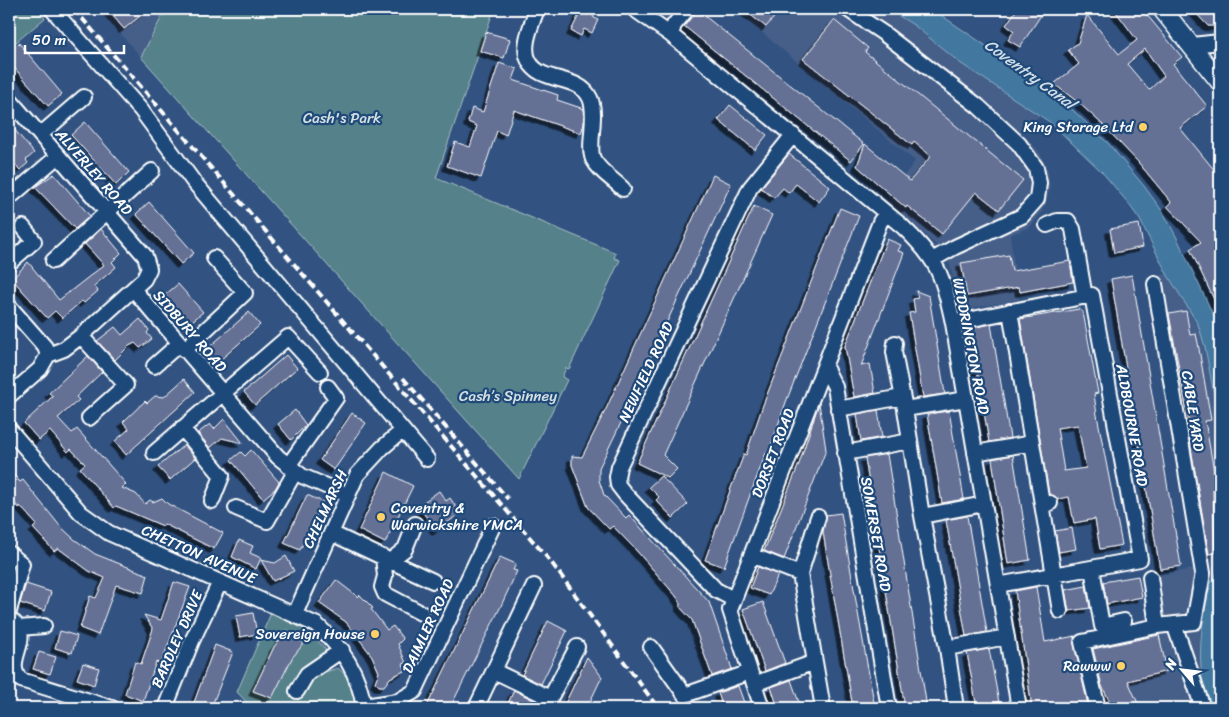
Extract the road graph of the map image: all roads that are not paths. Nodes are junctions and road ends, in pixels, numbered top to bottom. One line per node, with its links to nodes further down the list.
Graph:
1 (52, 9): 49 (street)
2 (537, 9): 17 (street)
3 (634, 9): 7 (street, WIDDRINGTON ROAD)
4 (687, 9): 7 (street)
5 (846, 9): 24 (street)
6 (1162, 9): 9 (main road)
7 (670, 35): 14 (street, WIDDRINGTON ROAD)
8 (1220, 42): 9 (street)
9 (1192, 45): 10 (main road)
10 (1220, 82)
11 (84, 97): 13 (street)
12 (11, 106): 13 (street, ALVERLEY ROAD)
13 (40, 134): 15 (street, ALVERLEY ROAD)
14 (793, 135): 20 (street, WIDDRINGTON ROAD); 77 (street, NEWFIELD ROAD)
15 (58, 156): 18 (street); 19 (street, ALVERLEY ROAD)
16 (152, 171): 19 (street)
17 (623, 189)
18 (9, 198)
19 (108, 212): 25 (street); 28 (street, ALVERLEY ROAD)
20 (886, 213): 24 (street, WIDDRINGTON ROAD); 38 (street, DORSET ROAD)
21 (1047, 225): 29 (street)
22 (23, 227): 26 (street)
23 (214, 258): 35 (street)
24 (932, 260): 32 (street, WIDDRINGTON ROAD)
25 (53, 261)
26 (9, 264)
27 (1156, 284): 84 (street, CABLE YARD)
28 (133, 290): 33 (street); 35 (street, SIDBURY ROAD)
29 (1085, 297): 31 (street); 69 (street, ALDBOURNE ROAD)
30 (9, 306): 36 (street)
31 (1010, 312): 32 (street); 51 (street)
32 (952, 323): 43 (street, WIDDRINGTON ROAD)
33 (82, 336): 36 (street); 46 (street)
34 (895, 343): 44 (street)
35 (182, 347): 37 (street); 41 (street, SIDBURY ROAD)
36 (48, 356): 42 (street)
37 (154, 366)
38 (825, 368): 45 (street, SOMERSET ROAD); 67 (street, DORSET ROAD)
39 (320, 372): 41 (street, SIDBURY ROAD)
40 (328, 387): 56 (street)
41 (223, 394): 47 (street, SIDBURY ROAD); 56 (street, SIDBURY ROAD)
42 (9, 396)
43 (966, 399): 44 (street); 54 (street, WIDDRINGTON ROAD)
44 (903, 403): 45 (street); 50 (street)
45 (838, 409): 53 (street, SOMERSET ROAD)
46 (89, 418)
47 (182, 428): 52 (street, SIDBURY ROAD); 58 (street)
48 (9, 429): 74 (street, CHETTON AVENUE)
49 (402, 430): 55 (street); 57 (street, CHELMARSH)
50 (910, 441): 53 (street); 61 (street)
51 (1032, 443): 54 (street); 71 (street)
52 (154, 453)
53 (845, 453): 104 (street, SOMERSET ROAD)
54 (975, 453): 59 (street, WIDDRINGTON ROAD)
55 (427, 459)
56 (292, 469): 57 (street, SIDBURY ROAD); 60 (street)
57 (347, 495): 65 (street, CHELMARSH)
58 (212, 501)
59 (984, 504): 61 (street); 75 (street, WIDDRINGTON ROAD)
60 (236, 508)
61 (922, 516): 90 (street)
62 (818, 517): 70 (street)
63 (415, 524): 68 (street)
64 (493, 526): 98 (street, DAIMLER ROAD)
65 (331, 533): 68 (street); 81 (street, CHELMARSH)
66 (9, 553): 78 (street)
67 (751, 555): 70 (street); 77 (street, DORSET ROAD)
68 (386, 559): 73 (street); 80 (street)
69 (1092, 568): 71 (street, ALDBOURNE ROAD); 82 (street)
70 (800, 574): 92 (street)
71 (1054, 575): 75 (street, ALDBOURNE ROAD); 79 (street)
72 (1150, 577): 86 (street)
73 (432, 581)
74 (220, 582): 81 (street, CHETTON AVENUE); 100 (street, BARDLEY DRIVE)
75 (998, 585): 87 (street, WIDDRINGTON ROAD)
76 (534, 586): 93 (street)
77 (733, 599): 95 (street, DORSET ROAD)
78 (9, 611)
79 (1060, 611)
80 (421, 613)
81 (295, 614): 91 (street, CHETTON AVENUE)
82 (1124, 621)
83 (14, 624): 85 (street); 94 (street)
84 (1174, 624): 86 (street); 108 (street)
85 (44, 626)
86 (1157, 626): 107 (street)
87 (1007, 637): 90 (street); 106 (street, WIDDRINGTON ROAD)
88 (577, 647): 97 (street)
89 (651, 647): 95 (street)
90 (946, 648): 105 (street)
91 (342, 650): 96 (street); 98 (street, CHETTON AVENUE)
92 (815, 662): 95 (street); 103 (street)
93 (494, 671): 97 (street); 101 (street)
94 (12, 672): 99 (street)
95 (752, 678): 102 (street, DORSET ROAD)
96 (297, 691)
97 (548, 706)
98 (364, 707)
99 (112, 708)
100 (165, 708)
101 (476, 708)
102 (762, 708)
103 (824, 708)
104 (889, 708)
105 (956, 708)
106 (1019, 708)
107 (1098, 708)
108 (1203, 708)

